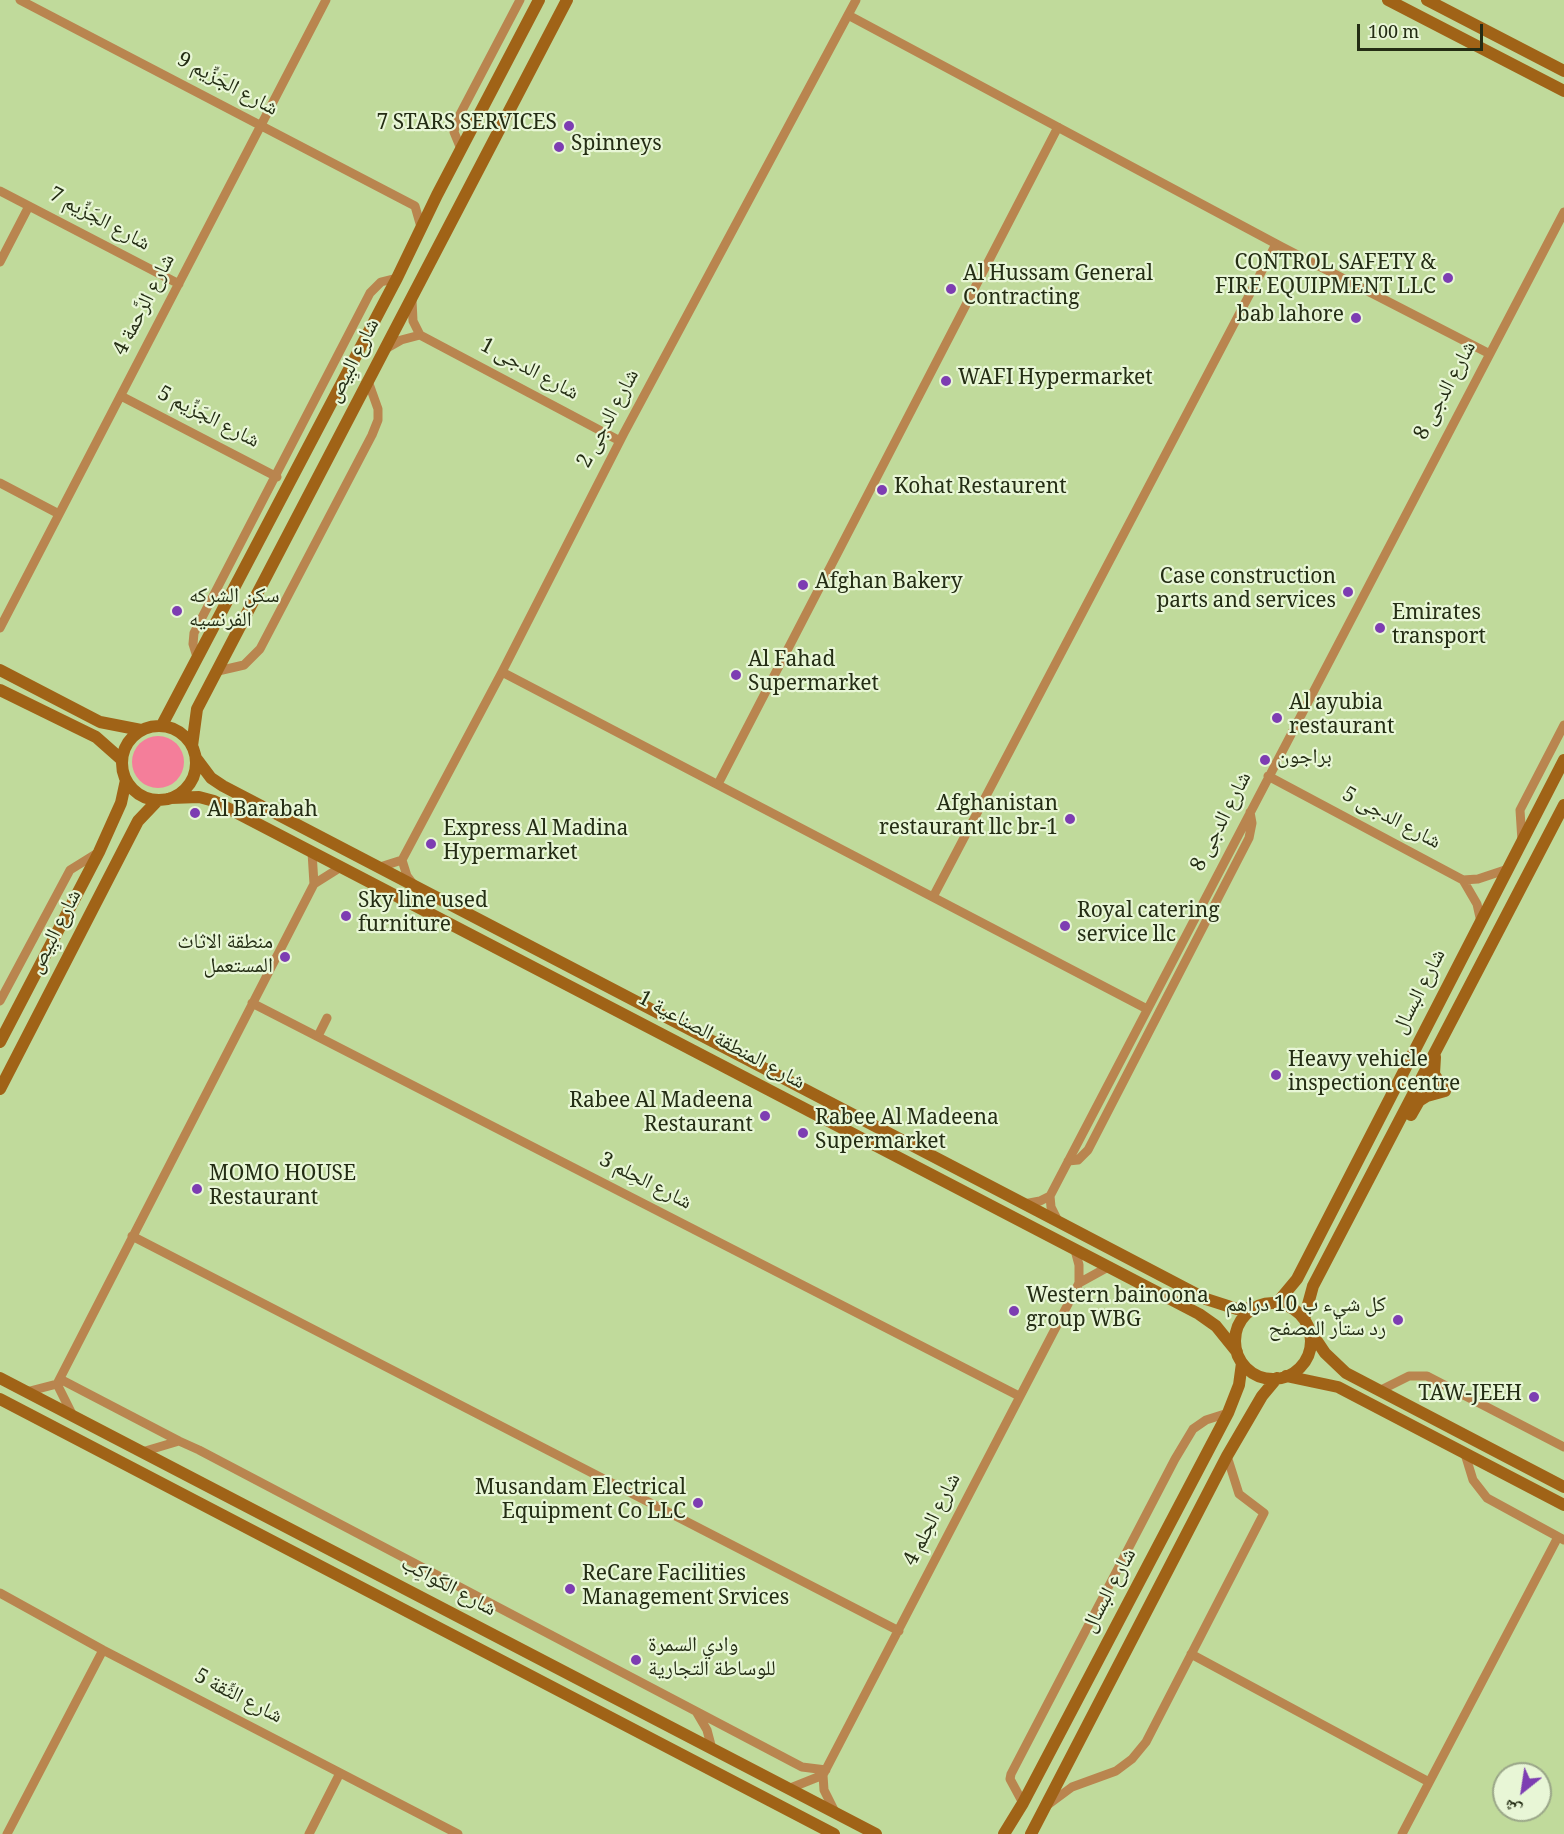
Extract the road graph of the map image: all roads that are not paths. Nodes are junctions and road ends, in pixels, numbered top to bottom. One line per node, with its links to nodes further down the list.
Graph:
1 (20, 0): 12 (street, شارع الجَزِّيم 9)
2 (326, 0): 12 (street, شارع الرَّحمة 4)
3 (520, 0): 14 (street)
4 (539, 0): 14 (street, شارع البِيص)
5 (567, 0): 25 (street, شارع البِيص)
6 (856, 0): 9 (street, شارع الدجى 2)
7 (1389, 0): 11 (street)
8 (1427, 0): 10 (street)
9 (848, 15): 13 (street); 31 (street, شارع الدجى 2)
10 (1564, 71)
11 (1564, 92)
12 (261, 126): 18 (street, شارع الجَزِّيم 9); 24 (street, شارع الرَّحمة 4)
13 (1058, 127): 21 (street); 49 (street)
14 (461, 149): 16 (street, شارع البِيص)
15 (0, 191): 17 (street, شارع الجَزِّيم 7)
16 (437, 195): 18 (street); 20 (street, شارع البِيص)
17 (29, 206): 22 (street); 24 (street, شارع الجَزِّيم 7)
18 (415, 206): 20 (street)
19 (1564, 212): 28 (street, شارع الدجى 8)
20 (421, 227): 23 (street, شارع البِيص)
21 (1276, 244): 28 (street); 64 (street)
22 (0, 262)
23 (397, 278): 32 (street); 36 (street, شارع البِيص)
24 (179, 284): 30 (street, شارع الرَّحمة 4)
25 (412, 298): 26 (street); 27 (street, شارع البِيص)
26 (420, 335): 27 (street); 31 (street, شارع الدجى 1)
27 (383, 351): 29 (street, شارع البِيص)
28 (1488, 353): 47 (street, شارع الدجى 8)
29 (368, 381): 38 (street, شارع البِيص); 38 (street)
30 (121, 396): 32 (street, شارع الجَزِّيم 5); 34 (street, شارع الرَّحمة 4)
31 (620, 441): 39 (street, شارع الدجى 2)
32 (277, 477): 36 (street)
33 (0, 483): 34 (street)
34 (59, 514): 35 (street, شارع الرَّحمة 4)
35 (0, 628)
36 (197, 657): 42 (street, شارع البِيص)
37 (0, 670): 43 (street)
38 (218, 671): 44 (street, شارع البِيص)
39 (502, 672): 49 (street); 57 (street, شارع الدجى 2)
40 (0, 690): 45 (street)
41 (1564, 725): 54 (street)
42 (162, 726): 43 (street); 44 (street)
43 (141, 730): 45 (street)
44 (194, 752): 50 (street); 59 (street, شارع المنطقة الصناعية 1)
45 (122, 760): 48 (street)
46 (1564, 760): 54 (street, شارع البسال)
47 (1268, 776): 52 (street, شارع الدجى 8); 61 (street, شارع الدجى 5)
48 (126, 780): 50 (street); 55 (street, شارع البِيص)
49 (718, 784): 64 (street)
50 (164, 799): 56 (street, شارع المنطقة الصناعية 1); 73 (street, شارع البِيص)
51 (1564, 805): 53 (street, شارع البسال)
52 (1250, 812): 68 (street, شارع الدجى 8); 75 (street)
53 (1559, 821): 72 (street, شارع البسال)
54 (1522, 841): 60 (street, شارع البسال)
55 (99, 852): 66 (street); 71 (street, شارع البِيص)
56 (312, 852): 58 (street, شارع المنطقة الصناعية 1); 62 (street)
57 (402, 860): 59 (street); 63 (street)
58 (341, 867): 62 (street); 80 (street, شارع المنطقة الصناعية 1)
59 (380, 867): 63 (street, شارع المنطقة الصناعية 1)
60 (1508, 869): 61 (street); 65 (street, شارع البسال)
61 (1463, 880): 65 (street)
62 (314, 884): 67 (street)
63 (415, 886): 77 (street, شارع المنطقة الصناعية 1)
64 (934, 896): 68 (street)
65 (1481, 922): 83 (street, شارع البسال)
66 (0, 1001)
67 (252, 1003): 70 (street, شارع الحِلم 3); 79 (street)
68 (1147, 1009): 75 (street, شارع الدجى 8)
69 (327, 1018): 70 (street)
70 (318, 1036): 92 (street, شارع الحِلم 3)
71 (0, 1042)
72 (1437, 1048): 74 (street, شارع البسال); 74 (street)
73 (0, 1089)
74 (1391, 1138): 85 (street, شارع البسال)
75 (1068, 1161): 76 (street, شارع الدجى 8)
76 (1050, 1196): 77 (street); 78 (street)
77 (1023, 1204): 78 (street, شارع المنطقة الصناعية 1)
78 (1059, 1222): 84 (street, شارع المنطقة الصناعية 1)
79 (132, 1236): 89 (street); 105 (street)
80 (1075, 1250): 81 (street, شارع المنطقة الصناعية 1); 82 (street)
81 (1108, 1267): 82 (street); 86 (street, شارع المنطقة الصناعية 1)
82 (1079, 1283): 92 (street, شارع الحِلم 4)
83 (1277, 1303): 84 (street); 85 (street)
84 (1253, 1308): 86 (street)
85 (1306, 1324): 87 (street); 90 (street)
86 (1240, 1358): 87 (street); 94 (street, شارع البسال)
87 (1282, 1377): 99 (street); 100 (street, شارع البسال)
88 (0, 1378): 91 (street, شارع الكَواكِب)
89 (59, 1381): 91 (street); 95 (street); 96 (street)
90 (1379, 1390): 97 (street); 101 (street)
91 (26, 1392): 95 (street, شارع الكَواكِب)
92 (1019, 1396): 105 (street, شارع الحِلم 4)
93 (0, 1399): 120 (street, شارع الكَواكِب)
94 (1228, 1413): 114 (street, شارع البسال); 114 (street)
95 (72, 1414): 98 (street, شارع الكَواكِب)
96 (179, 1442): 98 (street); 108 (street)
97 (1564, 1447)
98 (142, 1452): 109 (street, شارع الكَواكِب)
99 (1466, 1454): 102 (street); 103 (street)
100 (1227, 1456): 107 (street); 115 (street, شارع البسال)
101 (1564, 1487)
102 (1564, 1505)
103 (1561, 1538): 112 (street)
104 (0, 1593): 106 (street, شارع الثِّقة 5)
105 (899, 1631): 110 (street, شارع الحِلم 4)
106 (103, 1650): 111 (street, شارع الثِّقة 5); 117 (street)
107 (1191, 1654): 112 (street); 115 (street)
108 (695, 1711): 109 (street); 110 (street)
109 (712, 1749): 113 (street, شارع الكَواكِب)
110 (824, 1772): 113 (street); 116 (street)
111 (340, 1773): 118 (street); 119 (street, شارع الثِّقة 5)
112 (1429, 1782): 124 (street)
113 (788, 1789): 116 (street, شارع الكَواكِب)
114 (1023, 1803): 122 (street, شارع البسال)
115 (1045, 1808): 123 (street, شارع البسال)
116 (836, 1814): 121 (street, شارع الكَواكِب)
117 (7, 1834)
118 (309, 1834)
119 (458, 1834)
120 (834, 1834)
121 (876, 1834)
122 (1004, 1834)
123 (1031, 1834)
124 (1402, 1834)

